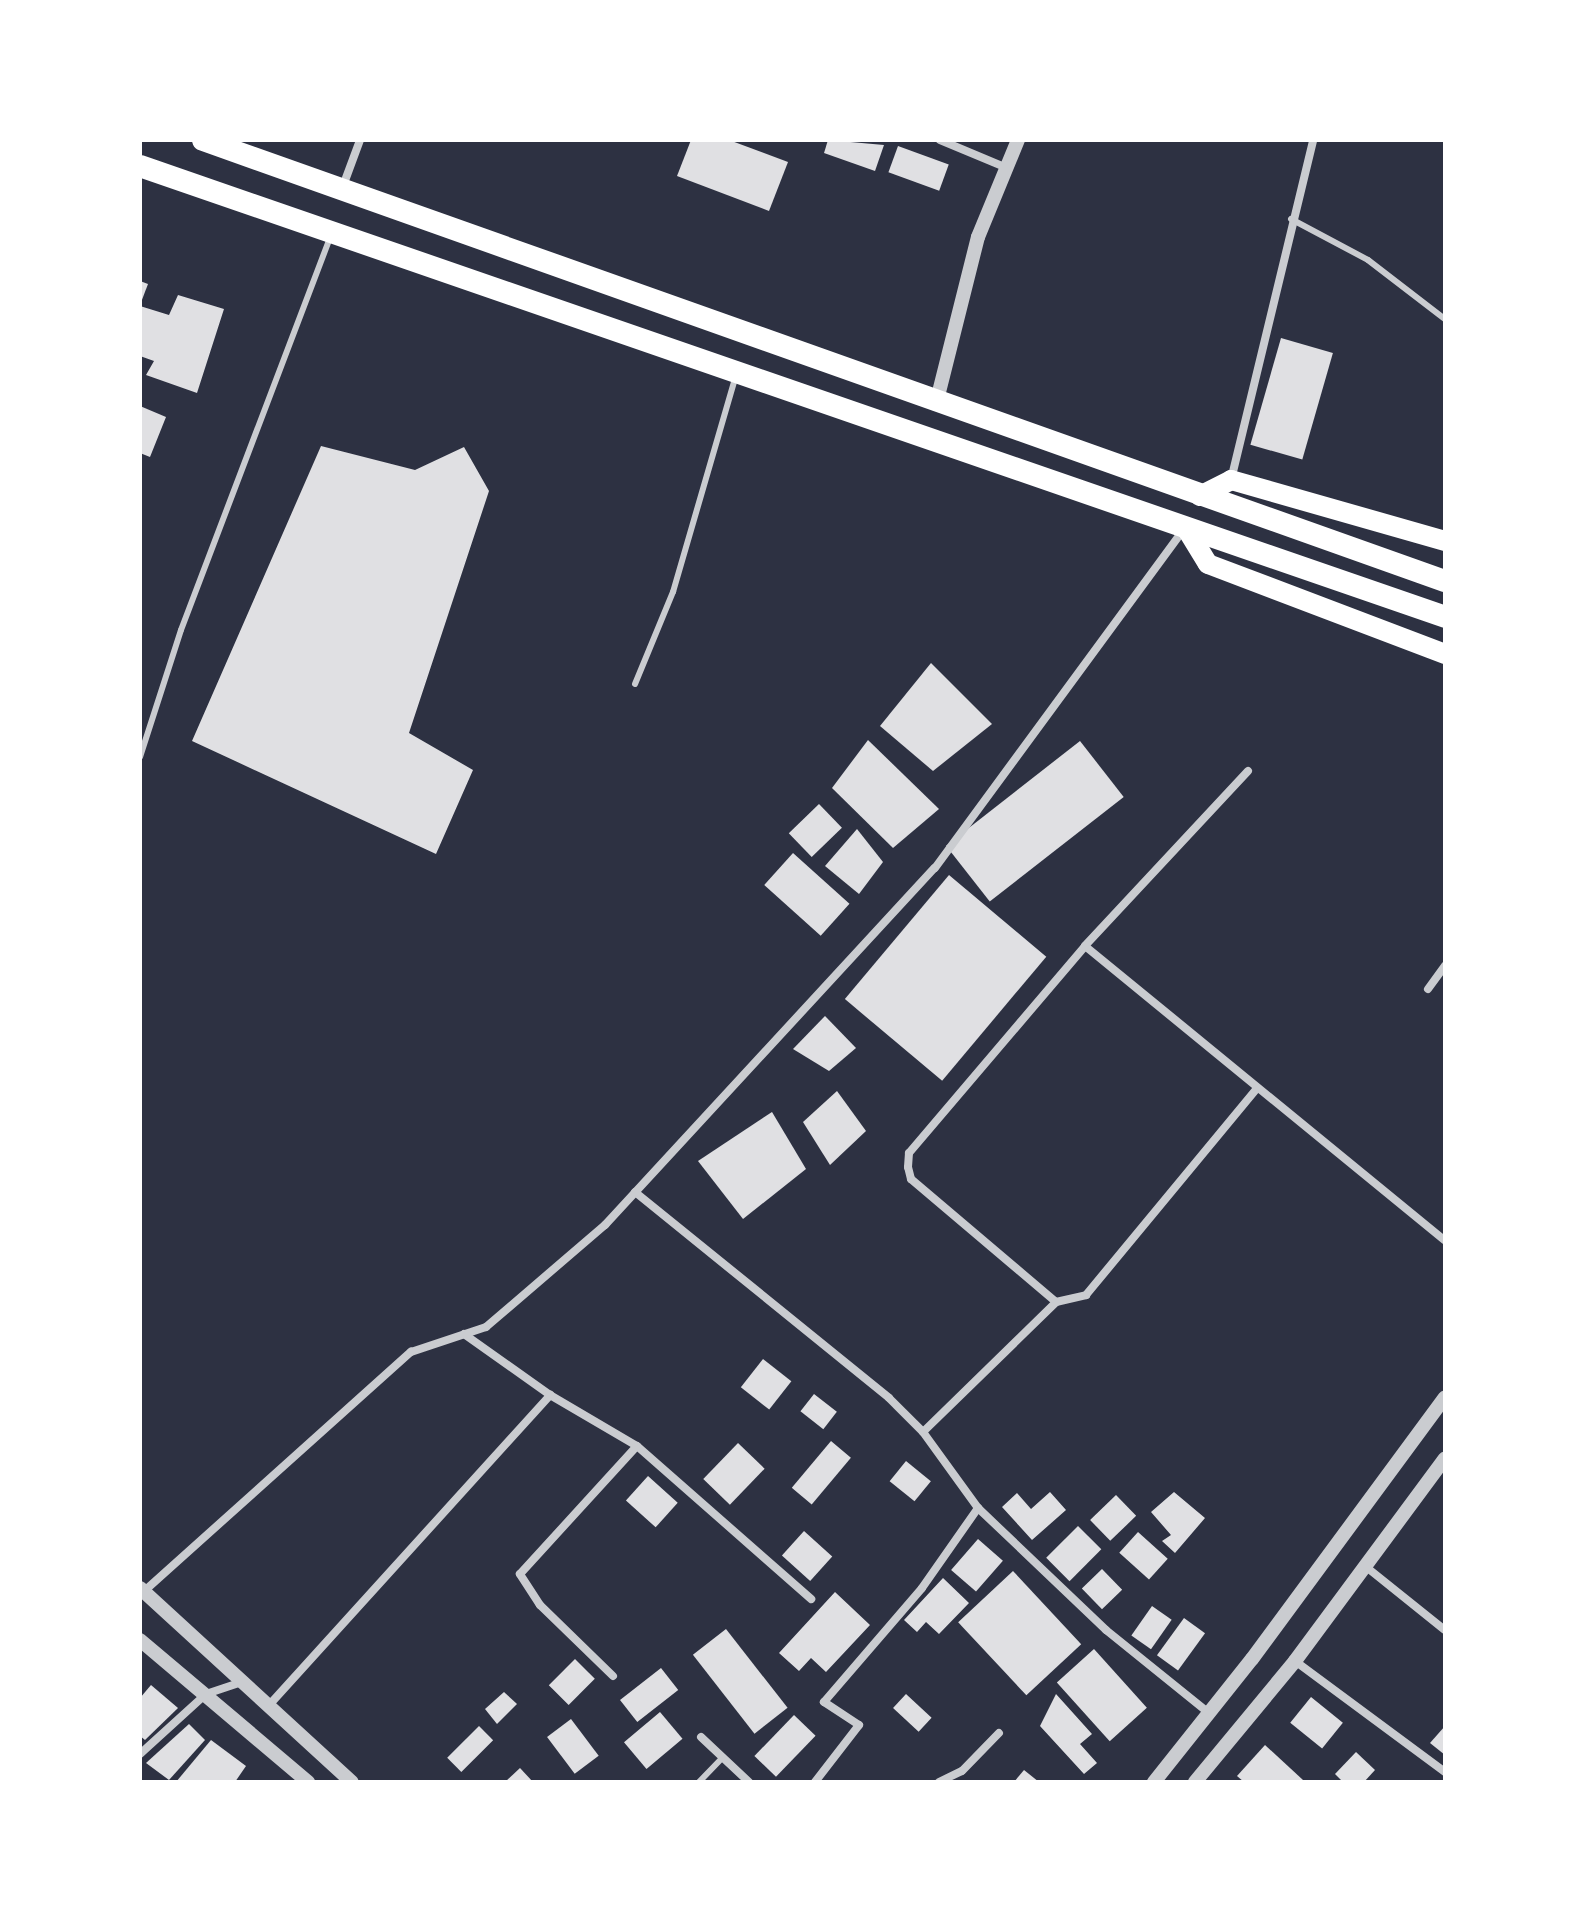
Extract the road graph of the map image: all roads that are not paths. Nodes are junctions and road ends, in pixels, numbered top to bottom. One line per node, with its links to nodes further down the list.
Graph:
1 (203, 140): 8 (highway)
2 (360, 140): 8 (street)
3 (940, 140): 7 (street)
4 (1018, 140): 7 (street)
5 (1313, 140): 9 (street)
6 (140, 166): 10 (highway)
7 (1007, 168): 13 (street)
8 (342, 187): 13 (highway)
9 (1291, 219): 11 (lane); 14 (street)
10 (332, 231): 12 (highway); 22 (lane)
11 (1445, 319)
12 (737, 371): 16 (highway); 21 (lane)
13 (936, 404): 15 (highway)
14 (1231, 480): 15 (main road); 17 (main road)
15 (1200, 496): 18 (highway)
16 (1186, 528): 19 (highway); 20 (main road); 28 (street)
17 (1445, 541)
18 (1445, 581)
19 (1445, 617)
20 (1445, 654)
21 (635, 684)
22 (140, 757)
23 (1248, 771): 24 (street)
24 (1085, 946): 27 (street); 30 (street)
25 (1445, 966): 26 (street)
26 (1428, 989)
27 (1257, 1088): 29 (street); 30 (street)
28 (635, 1192): 31 (street); 34 (street)
29 (1445, 1241)
30 (1056, 1302): 34 (street)
31 (464, 1334): 32 (street); 39 (street)
32 (550, 1395): 35 (street); 47 (street)
33 (1445, 1397): 48 (street)
34 (923, 1432): 37 (street)
35 (637, 1446): 40 (street); 44 (street)
36 (1445, 1458): 38 (street)
37 (978, 1508): 48 (street); 58 (street)
38 (1365, 1566): 41 (street); 43 (street)
39 (141, 1591): 45 (street)
40 (811, 1599)
41 (1445, 1630)
42 (140, 1640): 46 (street)
43 (1295, 1661): 53 (street); 61 (street)
44 (613, 1676)
45 (246, 1681): 46 (street); 47 (street)
46 (206, 1694): 51 (street); 54 (street)
47 (271, 1703): 55 (street)
48 (1209, 1713): 60 (street)
49 (999, 1733): 59 (street)
50 (701, 1737): 52 (street)
51 (140, 1754)
52 (722, 1758): 56 (lane); 57 (street)
53 (1445, 1772)
54 (308, 1782)
55 (352, 1782)
56 (699, 1782)
57 (749, 1782)
58 (815, 1782)
59 (939, 1782)
60 (1154, 1782)
61 (1195, 1782)

